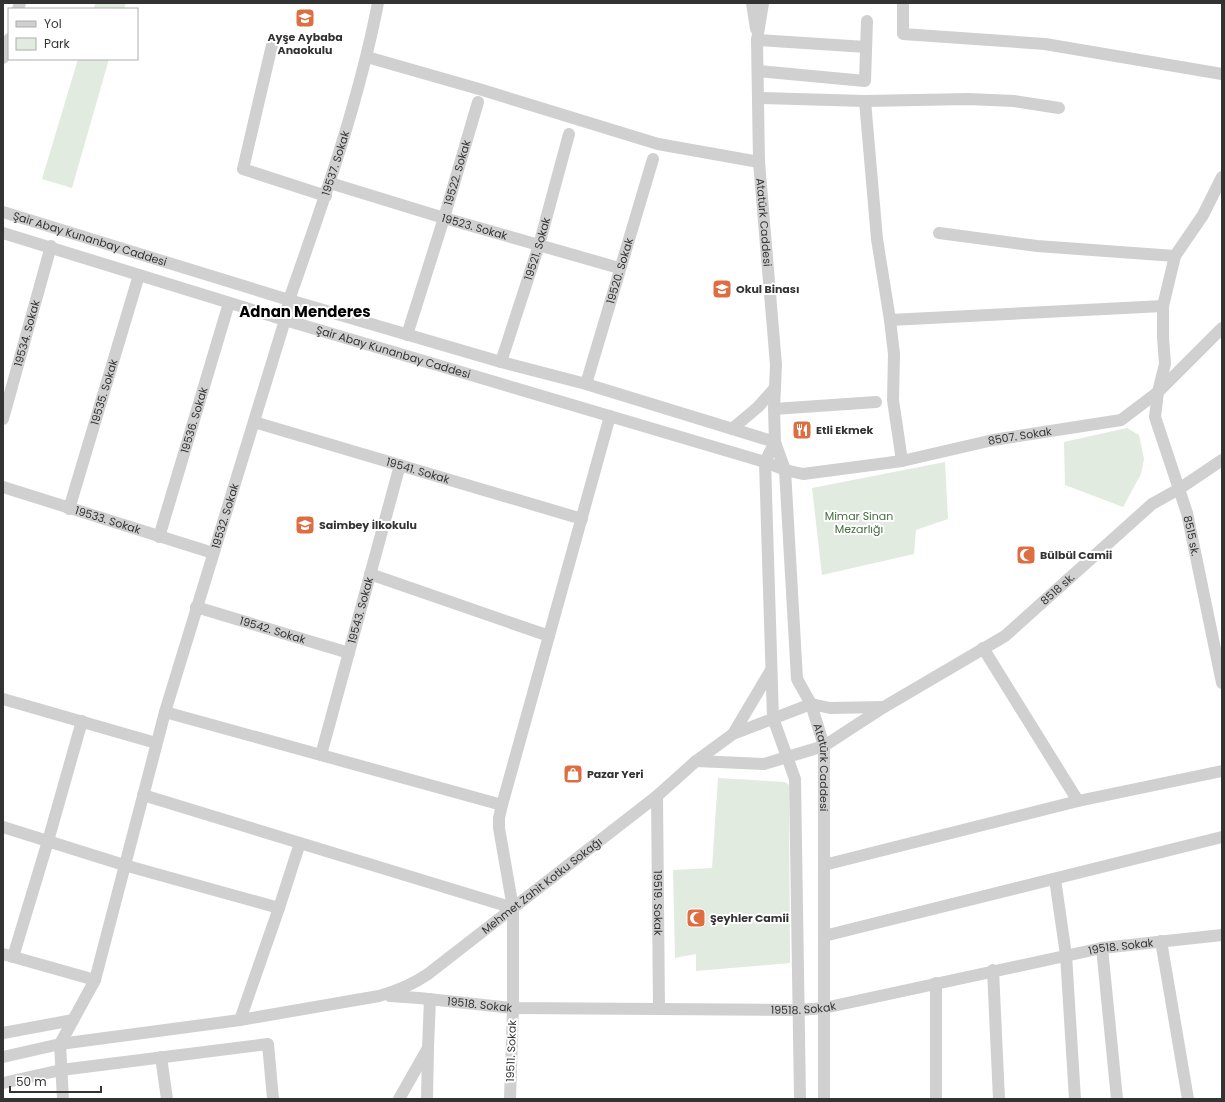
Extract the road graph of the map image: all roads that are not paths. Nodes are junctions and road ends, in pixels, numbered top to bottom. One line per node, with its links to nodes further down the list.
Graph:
1 (378, 3): 10 (street, 19537. Sokak)
2 (752, 3): 6 (street)
3 (763, 3): 6 (street, Atatürk Caddesi)
4 (903, 3): 13 (street)
5 (867, 21): 9 (street)
6 (757, 40): 9 (street); 12 (street, Atatürk Caddesi)
7 (8, 42): 11 (street)
8 (272, 45): 23 (street)
9 (866, 47): 12 (street)
10 (367, 57): 20 (street); 22 (street, 19537. Sokak)
11 (3, 58)
12 (758, 71): 14 (street, Atatürk Caddesi)
13 (1222, 74)
14 (758, 98): 15 (street); 20 (street, Atatürk Caddesi)
15 (865, 101): 17 (street); 37 (street)
16 (478, 102): 25 (street, 19522. Sokak)
17 (1059, 108)
18 (569, 134): 28 (street, 19521. Sokak)
19 (653, 159): 31 (street, 19520. Sokak)
20 (759, 162): 42 (street, Atatürk Caddesi)
21 (1222, 177): 30 (street)
22 (330, 183): 23 (street, 19537. Sokak); 25 (street, 19523. Sokak)
23 (326, 196): 33 (street, 19537. Sokak)
24 (3, 212): 33 (street, Şair Abay Kunanbay Caddesi)
25 (444, 218): 28 (street, 19523. Sokak); 39 (street, 19522. Sokak)
26 (3, 233): 29 (street, Şair Abay Kunanbay Caddesi)
27 (939, 233): 30 (street)
28 (538, 245): 31 (street, 19523. Sokak); 40 (street, 19521. Sokak)
29 (51, 246): 32 (street, Şair Abay Kunanbay Caddesi); 47 (street, 19534. Sokak)
30 (1175, 256): 35 (street, 8515 sk.)
31 (619, 268): 41 (street, 19520. Sokak)
32 (139, 275): 34 (street, Şair Abay Kunanbay Caddesi); 58 (street, 19535. Sokak)
33 (289, 300): 36 (street, 19537. Sokak); 39 (street, Şair Abay Kunanbay Caddesi)
34 (229, 303): 36 (street, Şair Abay Kunanbay Caddesi); 60 (street, 19536. Sokak)
35 (1163, 306): 37 (street); 43 (street, 8515 sk.)
36 (285, 320): 46 (street, Şair Abay Kunanbay Caddesi); 48 (street, 19532. Sokak)
37 (890, 320): 52 (street)
38 (1222, 328): 43 (street, 8507. Sokak)
39 (407, 335): 40 (street, Şair Abay Kunanbay Caddesi)
40 (501, 362): 41 (street, Şair Abay Kunanbay Caddesi)
41 (586, 384): 49 (street, Şair Abay Kunanbay Caddesi)
42 (774, 388): 45 (street, Atatürk Caddesi); 49 (street)
43 (1158, 392): 52 (street, 8507. Sokak); 57 (street, 8515 sk.)
44 (876, 402): 45 (street)
45 (774, 409): 50 (street, Atatürk Caddesi)
46 (610, 416): 53 (street, Şair Abay Kunanbay Caddesi); 59 (street, 19511. Sokak)
47 (3, 419)
48 (254, 422): 54 (street, 19541. Sokak); 61 (street, 19532. Sokak)
49 (732, 429): 50 (street, Şair Abay Kunanbay Caddesi)
50 (775, 442): 53 (street, Atatürk Caddesi); 55 (street, Atatürk Caddesi)
51 (1222, 460): 57 (street, 8518 sk.)
52 (902, 461): 55 (street, 8507. Sokak)
53 (765, 462): 55 (street, Şair Abay Kunanbay Caddesi); 68 (street, Atatürk Caddesi)
54 (400, 465): 59 (street, 19541. Sokak); 62 (street, 19543. Sokak)
55 (785, 470): 71 (street, Atatürk Caddesi)
56 (3, 487): 58 (street, 19533. Sokak)
57 (1180, 489): 65 (street, 8515 sk.); 66 (street, 8518 sk.)
58 (69, 509): 60 (street, 19533. Sokak)
59 (582, 519): 64 (street, 19511. Sokak)
60 (159, 537): 61 (street, 19533. Sokak)
61 (213, 553): 63 (street, 19532. Sokak)
62 (370, 574): 64 (street); 67 (street, 19543. Sokak)
63 (196, 607): 67 (street, 19542. Sokak); 73 (street, 19532. Sokak)
64 (549, 636): 86 (street, 19511. Sokak)
65 (1218, 642): 69 (street, 8515 sk.)
66 (983, 648): 72 (street, 8518 sk.); 85 (street)
67 (349, 653): 79 (street, 19543. Sokak)
68 (771, 669): 74 (street, Atatürk Caddesi); 76 (street)
69 (1222, 683)
70 (3, 699): 75 (street)
71 (811, 704): 72 (street); 74 (street); 78 (street, Atatürk Caddesi)
72 (884, 707): 78 (street, 8518 sk.)
73 (164, 712): 77 (street, 19532. Sokak); 79 (street)
74 (772, 718): 76 (street); 80 (street, Atatürk Caddesi)
75 (82, 720): 77 (street); 89 (street)
76 (733, 734): 81 (street, Mehmet Zahit Kotku Sokağı)
77 (156, 743): 83 (street, 19532. Sokak)
78 (824, 746): 80 (street, 8518 sk.); 92 (street, Atatürk Caddesi)
79 (321, 754): 86 (street)
80 (787, 758): 81 (street, 8518 sk.); 111 (street, Atatürk Caddesi)
81 (696, 761): 84 (street, Mehmet Zahit Kotku Sokağı)
82 (1222, 771): 85 (street)
83 (143, 795): 90 (street); 91 (street, 19532. Sokak)
84 (657, 796): 95 (street, Mehmet Zahit Kotku Sokağı); 110 (street, 19519. Sokak)
85 (1078, 801): 92 (street)
86 (502, 805): 95 (street, 19511. Sokak)
87 (3, 827): 89 (street)
88 (1222, 837): 93 (street)
89 (48, 841): 91 (street); 100 (street)
90 (300, 843): 94 (street); 95 (street)
91 (124, 865): 94 (street); 103 (street, 19532. Sokak)
92 (824, 865): 97 (street, Atatürk Caddesi)
93 (1055, 879): 97 (street); 101 (street)
94 (279, 908): 113 (street)
95 (513, 908): 105 (street, Mehmet Zahit Kotku Sokağı); 108 (street, 19511. Sokak)
96 (1222, 935): 98 (street, 19518. Sokak)
97 (824, 936): 109 (street, Atatürk Caddesi)
98 (1161, 941): 99 (street, 19518. Sokak); 133 (street)
99 (1102, 948): 101 (street, 19518. Sokak); 132 (street)
100 (8, 955): 103 (street)
101 (1066, 955): 102 (street, 19518. Sokak); 131 (street)
102 (993, 970): 104 (street, 19518. Sokak); 130 (street)
103 (95, 980): 112 (street, 19532. Sokak)
104 (936, 983): 109 (street, 19518. Sokak); 129 (street)
105 (413, 985): 106 (street, Mehmet Zahit Kotku Sokağı); 107 (street)
106 (379, 996): 107 (street, 19518. Sokak); 113 (street)
107 (425, 998): 108 (street, 19518. Sokak); 116 (street)
108 (513, 1008): 110 (street, 19518. Sokak); 126 (street, 19511. Sokak)
109 (824, 1008): 111 (street, 19518. Sokak); 128 (street, Atatürk Caddesi)
110 (659, 1009): 111 (street, 19518. Sokak)
111 (799, 1010): 127 (street, Atatürk Caddesi)
112 (73, 1020): 114 (street); 115 (street, 19532. Sokak)
113 (240, 1020): 115 (street)
114 (3, 1033)
115 (60, 1044): 117 (street); 119 (street)
116 (428, 1048): 124 (street); 125 (street)
117 (3, 1057)
118 (161, 1057): 119 (street); 122 (street); 123 (street)
119 (61, 1070): 120 (street); 121 (street)
120 (3, 1083)
121 (63, 1099)
122 (167, 1099)
123 (273, 1099)
124 (399, 1099)
125 (427, 1099)
126 (510, 1099)
127 (800, 1099)
128 (824, 1099)
129 (936, 1099)
130 (999, 1099)
131 (1075, 1099)
132 (1117, 1099)
133 (1188, 1099)

